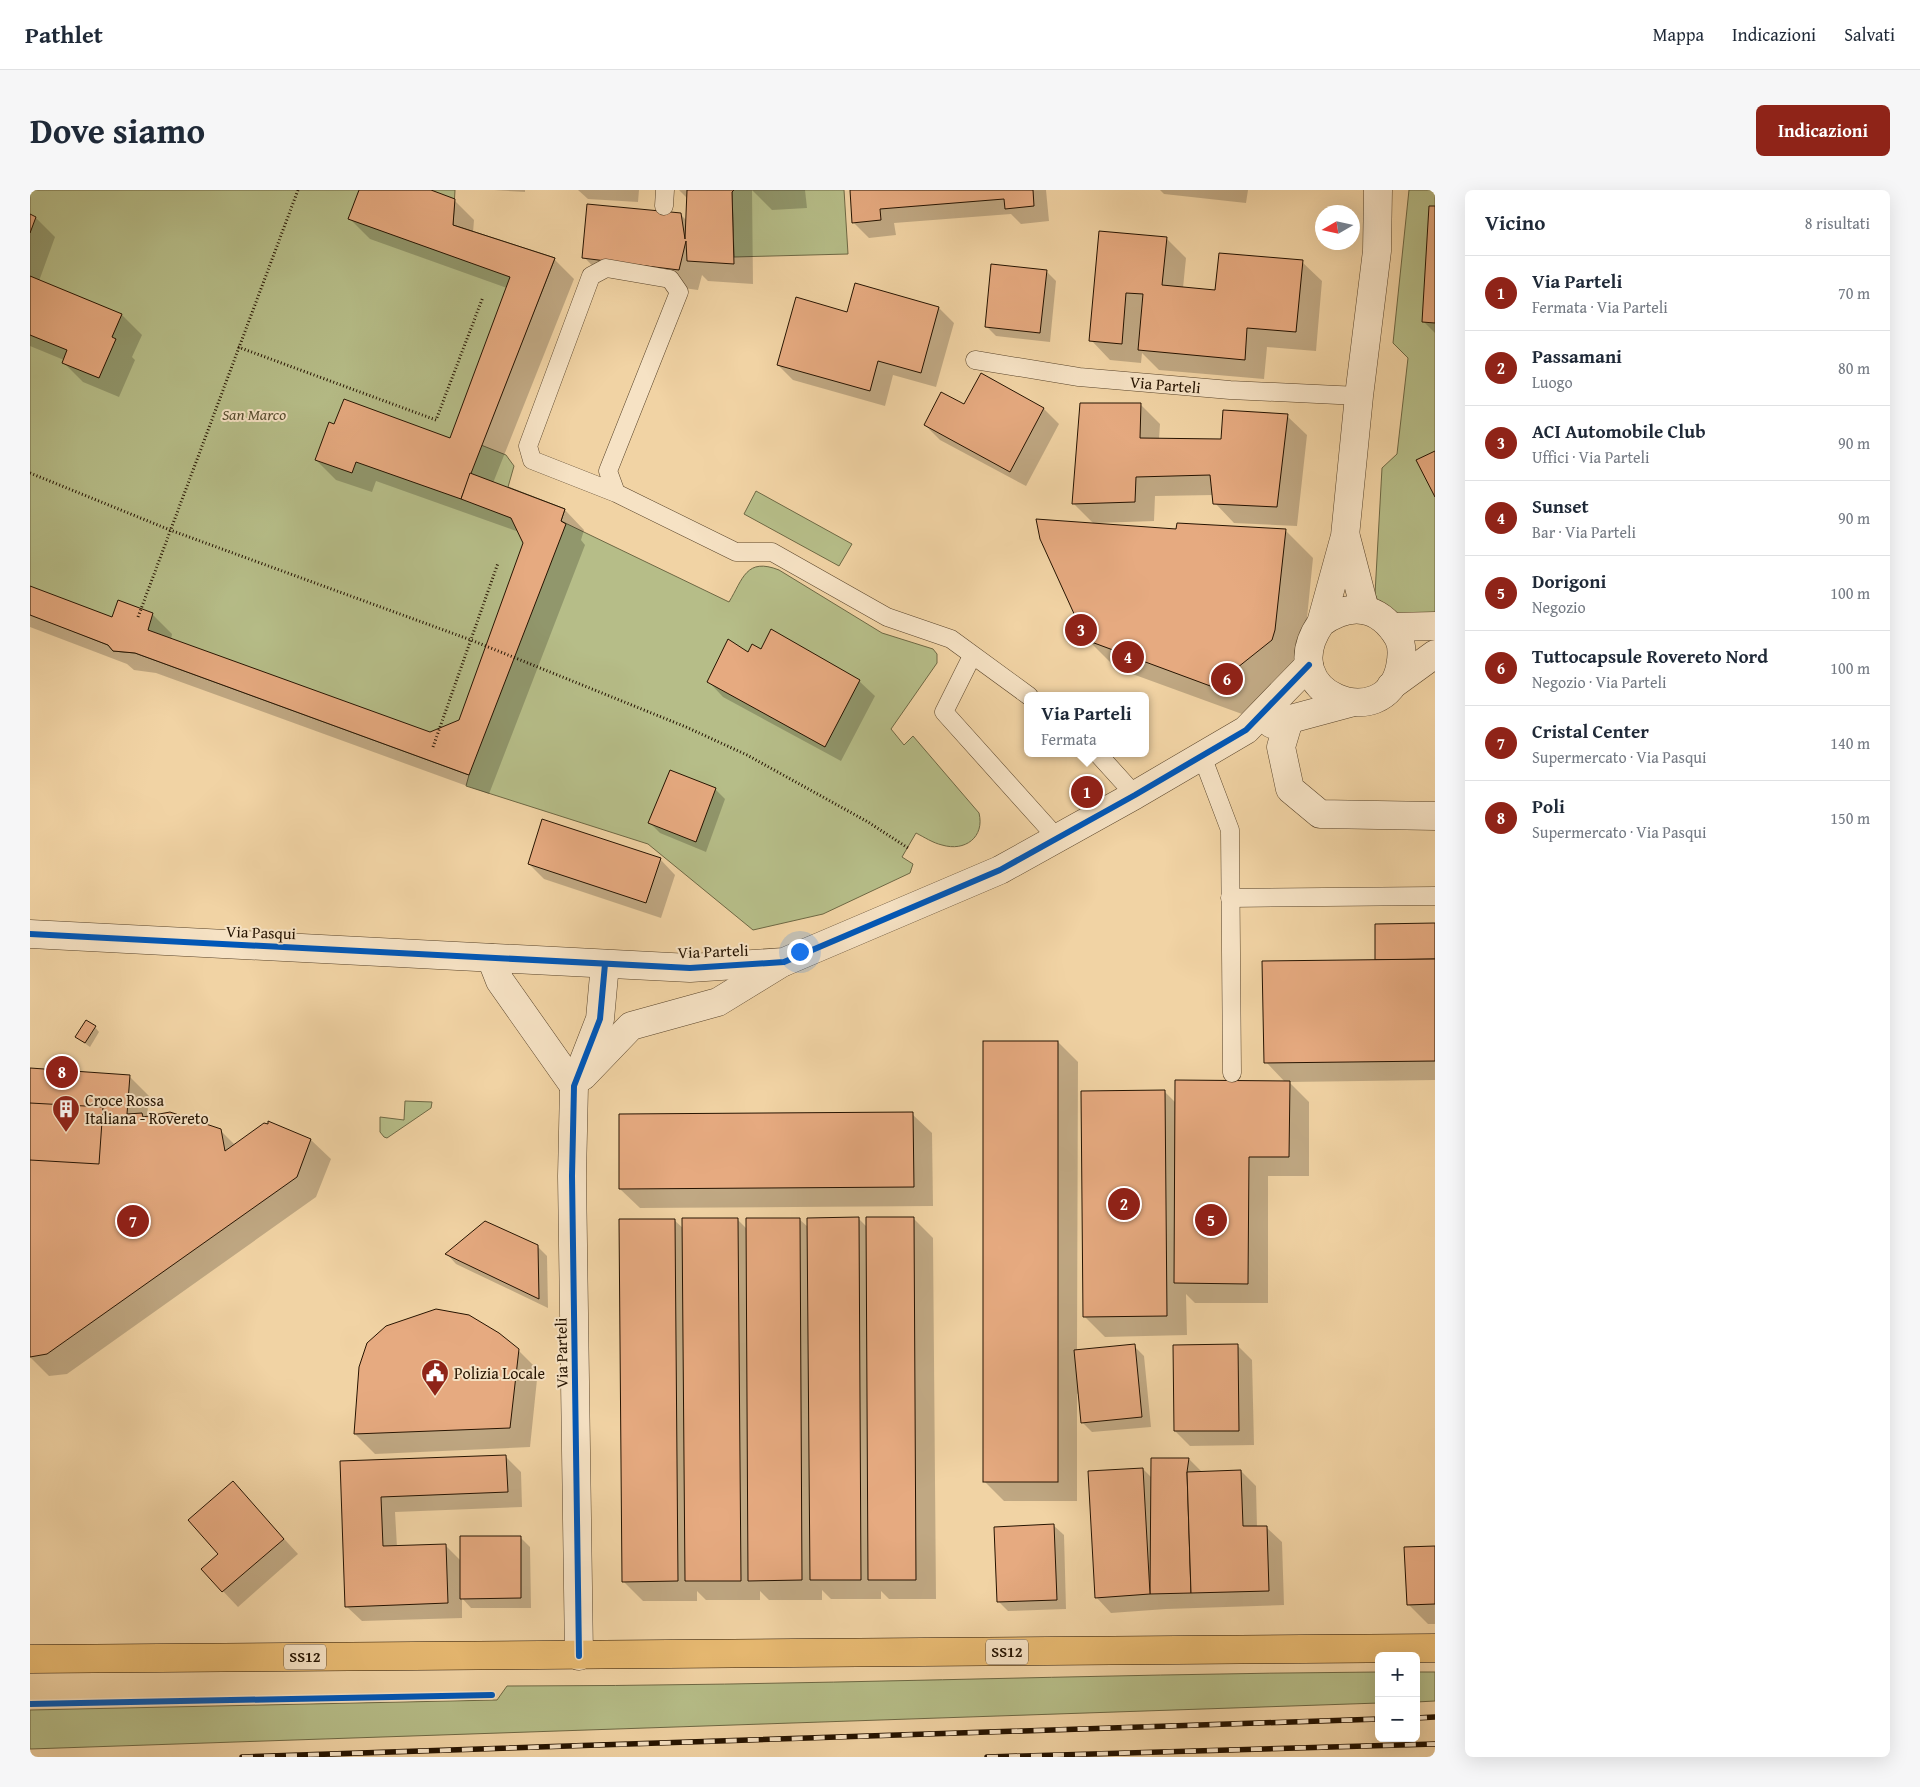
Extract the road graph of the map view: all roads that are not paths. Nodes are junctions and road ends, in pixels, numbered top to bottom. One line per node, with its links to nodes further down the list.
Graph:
1 (1378, 190): 3 (street)
2 (975, 360): 3 (lane, Via Parteli)
3 (1358, 396): 5 (street)
4 (616, 493): 4 (lane); 11 (lane)
5 (1345, 536): 6 (street); 7 (street)
6 (1365, 610): 7 (street); 8 (street)
7 (1321, 623): 12 (street)
8 (1392, 626): 9 (street); 13 (street)
9 (1435, 626)
10 (1435, 654): 13 (street, Via Parteli)
11 (972, 656): 14 (lane); 22 (lane)
12 (1308, 665): 15 (street); 17 (street, Via Parteli)
13 (1391, 686): 15 (street, Via Parteli)
14 (1024, 692)
15 (1350, 703): 16 (street, Via Parteli)
16 (1289, 720): 17 (street, Via Parteli); 21 (street)
17 (1246, 730): 18 (street, Via Parteli)
18 (1202, 756): 20 (street, Via Parteli); 24 (lane)
19 (1101, 757): 20 (lane)
20 (1136, 795): 22 (street, Via Parteli)
21 (1435, 816)
22 (1058, 838): 27 (street, Via Parteli)
23 (1435, 896): 24 (lane)
24 (1230, 898): 29 (lane)
25 (30, 934): 26 (street, Via Pasqui)
26 (491, 958): 28 (street, Via Parteli); 30 (street)
27 (784, 962): 28 (street, Via Parteli); 30 (street, Via Parteli)
28 (605, 964): 30 (street, Via Parteli)
29 (1232, 1074)
30 (574, 1086): 32 (street, Via Parteli)
31 (1435, 1648): 32 (main road, SS12)
32 (579, 1656): 33 (main road, SS12)
33 (30, 1659)

